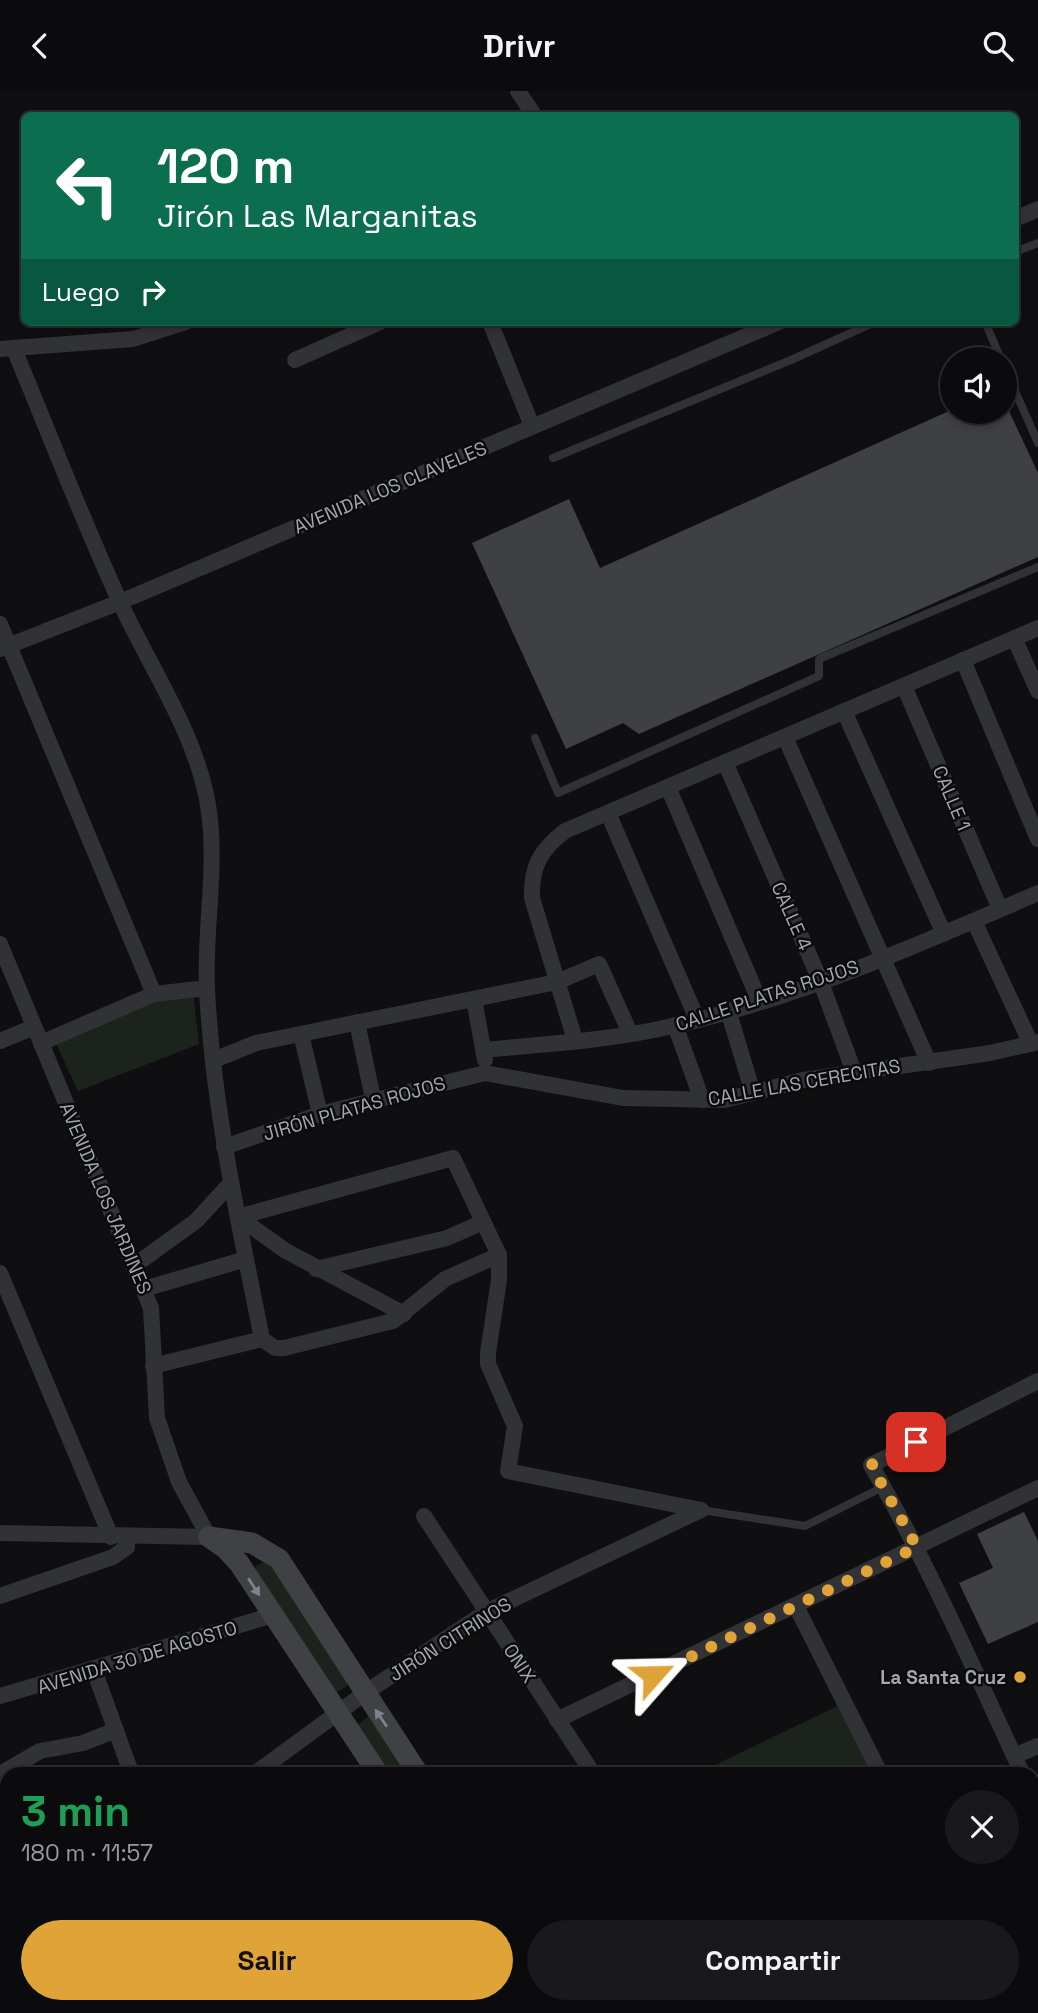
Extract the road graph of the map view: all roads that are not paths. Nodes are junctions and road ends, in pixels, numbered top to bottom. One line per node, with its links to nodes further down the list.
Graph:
1 (518, 91): 2 (street)
2 (532, 112)
3 (1038, 209): 4 (street)
4 (1019, 217)
5 (1038, 243): 6 (lane)
6 (1019, 250)
7 (173, 326): 14 (street)
8 (371, 326): 15 (street)
9 (492, 326): 17 (street)
10 (770, 326): 17 (street, AVENIDA LOS CLAVELES)
11 (866, 326): 19 (lane)
12 (987, 326): 13 (lane)
13 (996, 347)
14 (7, 349): 21 (street)
15 (295, 360)
16 (1017, 395): 18 (lane)
17 (532, 426): 21 (street, AVENIDA LOS CLAVELES)
18 (1038, 443)
19 (553, 458)
20 (1038, 567): 31 (lane)
21 (120, 602): 25 (street, AVENIDA LOS CLAVELES); 44 (street)
22 (0, 624): 25 (street)
23 (1038, 628): 24 (street)
24 (1014, 638): 26 (street); 28 (street)
25 (5, 647): 45 (street)
26 (963, 660): 27 (street); 35 (street)
27 (904, 686): 29 (street); 37 (street, CALLE 1)
28 (1038, 691)
29 (844, 711): 30 (street); 39 (street)
30 (785, 737): 32 (street); 41 (street)
31 (535, 738)
32 (725, 762): 33 (street); 42 (street, CALLE 4)
33 (668, 787): 34 (street); 47 (street)
34 (608, 813): 43 (street); 49 (street)
35 (1038, 839)
36 (1038, 893): 37 (street, CALLE PLATAS ROJOS)
37 (1000, 909): 38 (street, CALLE PLATAS ROJOS)
38 (974, 921): 39 (street, CALLE PLATAS ROJOS); 58 (street)
39 (944, 934): 41 (street, CALLE PLATAS ROJOS)
40 (0, 944): 52 (street, AVENIDA LOS JARDINES)
41 (882, 958): 42 (street, CALLE PLATAS ROJOS); 61 (street)
42 (820, 980): 47 (street, CALLE PLATAS ROJOS); 62 (street, CALLE 4)
43 (558, 982): 46 (street); 53 (street); 56 (street)
44 (207, 988): 45 (street); 60 (street)
45 (153, 994): 57 (street)
46 (474, 999): 50 (street); 59 (street)
47 (759, 1000): 48 (street, CALLE PLATAS ROJOS)
48 (728, 1010): 49 (street, CALLE PLATAS ROJOS); 64 (street)
49 (697, 1019): 51 (street, CALLE PLATAS ROJOS)
50 (357, 1022): 54 (street); 65 (street)
51 (675, 1025): 53 (street, CALLE PLATAS ROJOS); 66 (street)
52 (34, 1027): 55 (street); 57 (street, AVENIDA LOS JARDINES)
53 (630, 1033): 56 (street, CALLE PLATAS ROJOS)
54 (301, 1034): 60 (street); 67 (street)
55 (0, 1041)
56 (575, 1041): 59 (street, CALLE PLATAS ROJOS)
57 (41, 1043): 74 (street, AVENIDA LOS JARDINES)
58 (1034, 1043): 61 (street, CALLE LAS CERECITAS)
59 (485, 1050): 63 (street)
60 (214, 1061): 68 (street)
61 (929, 1063): 62 (street, CALLE LAS CERECITAS)
62 (854, 1072): 64 (street, CALLE LAS CERECITAS)
63 (485, 1073): 65 (street, JIRÓN PLATAS ROJOS); 66 (street, CALLE LAS CERECITAS)
64 (753, 1093): 66 (street, CALLE LAS CERECITAS)
65 (373, 1099): 67 (street, JIRÓN PLATAS ROJOS)
66 (702, 1100)
67 (320, 1114): 68 (street, JIRÓN PLATAS ROJOS)
68 (224, 1147): 69 (street)
69 (230, 1184): 70 (street); 74 (street)
70 (238, 1217): 71 (street); 73 (street); 75 (street)
71 (483, 1222): 72 (street); 75 (street)
72 (499, 1255): 78 (street); 85 (street)
73 (246, 1259): 77 (street); 79 (street)
74 (135, 1265): 77 (street, AVENIDA LOS JARDINES)
75 (316, 1269): 78 (street)
76 (2, 1282): 88 (street)
77 (144, 1289): 80 (street, AVENIDA LOS JARDINES)
78 (404, 1314): 79 (street)
79 (262, 1339): 80 (street)
80 (153, 1366): 89 (street, AVENIDA LOS JARDINES)
81 (1034, 1383): 82 (street); 83 (street)
82 (1038, 1400)
83 (883, 1487): 85 (lane); 90 (street)
84 (1038, 1487): 90 (street)
85 (701, 1510): 93 (street, JIRÓN CITRINOS)
86 (424, 1516): 93 (street, ONIX)
87 (1, 1530): 88 (street)
88 (119, 1537): 89 (street); 91 (street)
89 (209, 1537): 94 (street, one-way to 94); 96 (street)
90 (917, 1547): 92 (street); 102 (street)
91 (0, 1596)
92 (796, 1606): 99 (street); 109 (street)
93 (486, 1612): 96 (street, JIRÓN CITRINOS); 99 (street, ONIX)
94 (273, 1615): 95 (street, AVENIDA 30 DE AGOSTO); 98 (street)
95 (94, 1670): 97 (street, AVENIDA 30 DE AGOSTO); 100 (street)
96 (365, 1693): 98 (street, JIRÓN CITRINOS); 107 (street, one-way to 96)
97 (0, 1696)
98 (337, 1713): 105 (street, JIRÓN CITRINOS); 106 (street)
99 (558, 1720): 108 (street, ONIX)
100 (116, 1730): 103 (street); 104 (street)
101 (1038, 1746): 102 (street)
102 (1014, 1756): 110 (street)
103 (12, 1767)
104 (129, 1767)
105 (264, 1767)
106 (374, 1767)
107 (414, 1767)
108 (589, 1767)
109 (877, 1767)
110 (1019, 1767)

